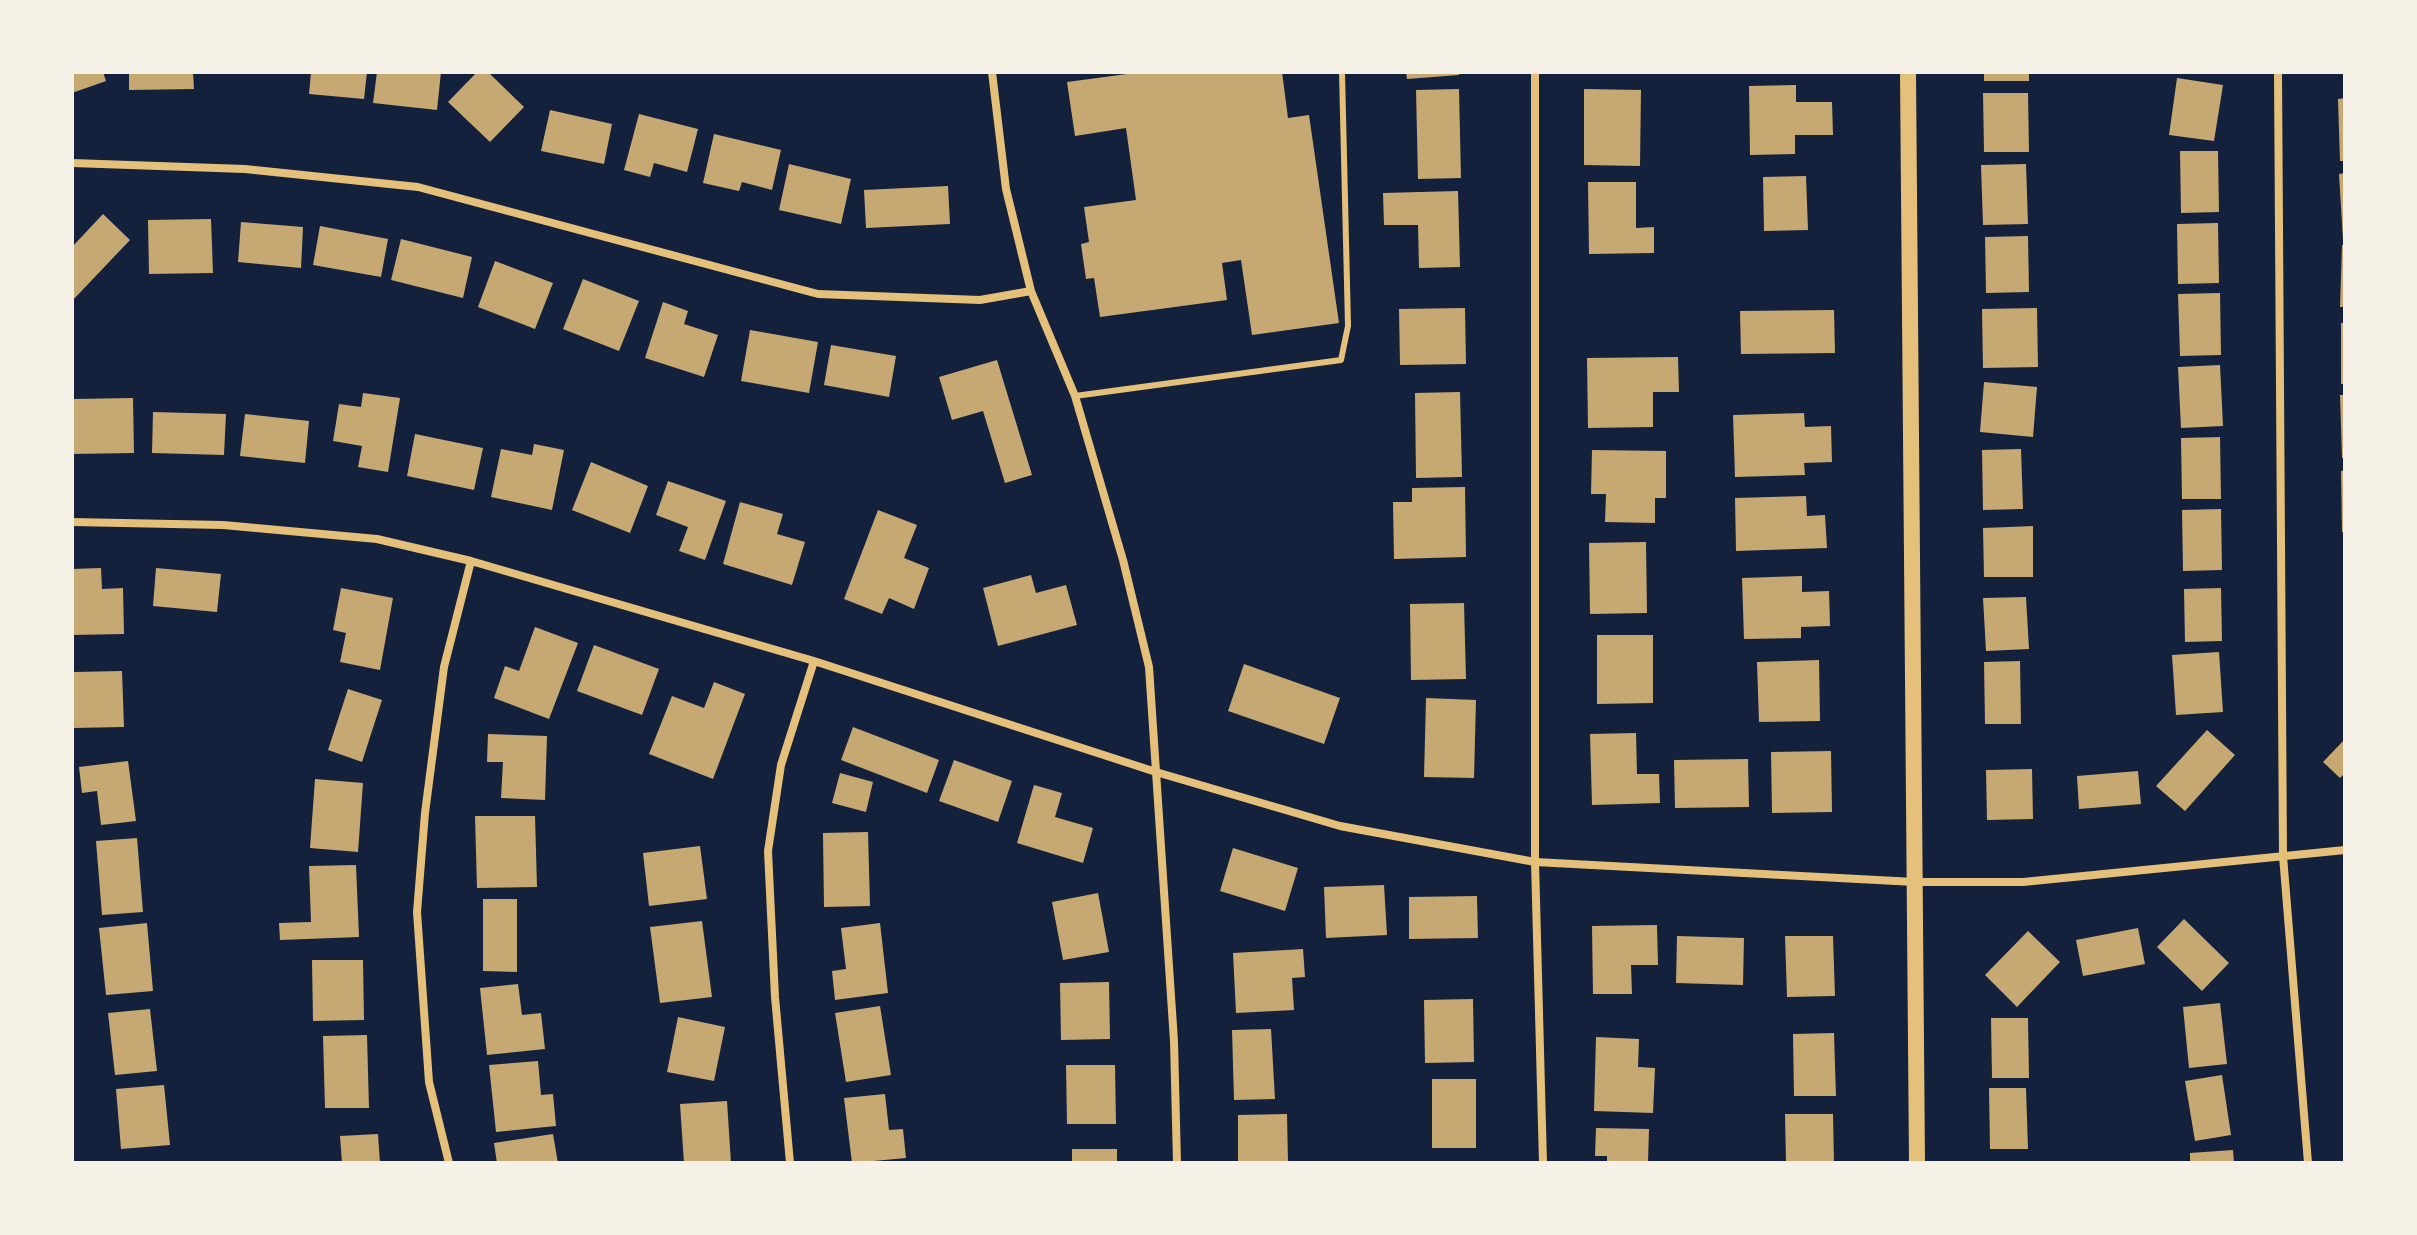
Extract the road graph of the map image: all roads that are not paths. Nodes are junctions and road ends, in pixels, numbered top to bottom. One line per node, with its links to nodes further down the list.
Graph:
1 (992, 72): 7 (street)
2 (1342, 72): 8 (lane)
3 (1535, 72): 15 (street)
4 (1908, 72): 16 (main road)
5 (2278, 72): 14 (street)
6 (72, 163): 7 (street)
7 (1031, 291): 8 (street)
8 (1075, 396): 12 (street)
9 (72, 522): 10 (street)
10 (471, 561): 11 (street); 17 (street)
11 (814, 661): 12 (street); 18 (street)
12 (1156, 772): 15 (street); 19 (street)
13 (2345, 850): 14 (street)
14 (2283, 856): 16 (street); 22 (street)
15 (1535, 862): 16 (street); 20 (street)
16 (1915, 882): 21 (main road)
17 (449, 1163)
18 (790, 1163)
19 (1177, 1163)
20 (1543, 1163)
21 (1917, 1163)
22 (2308, 1163)

